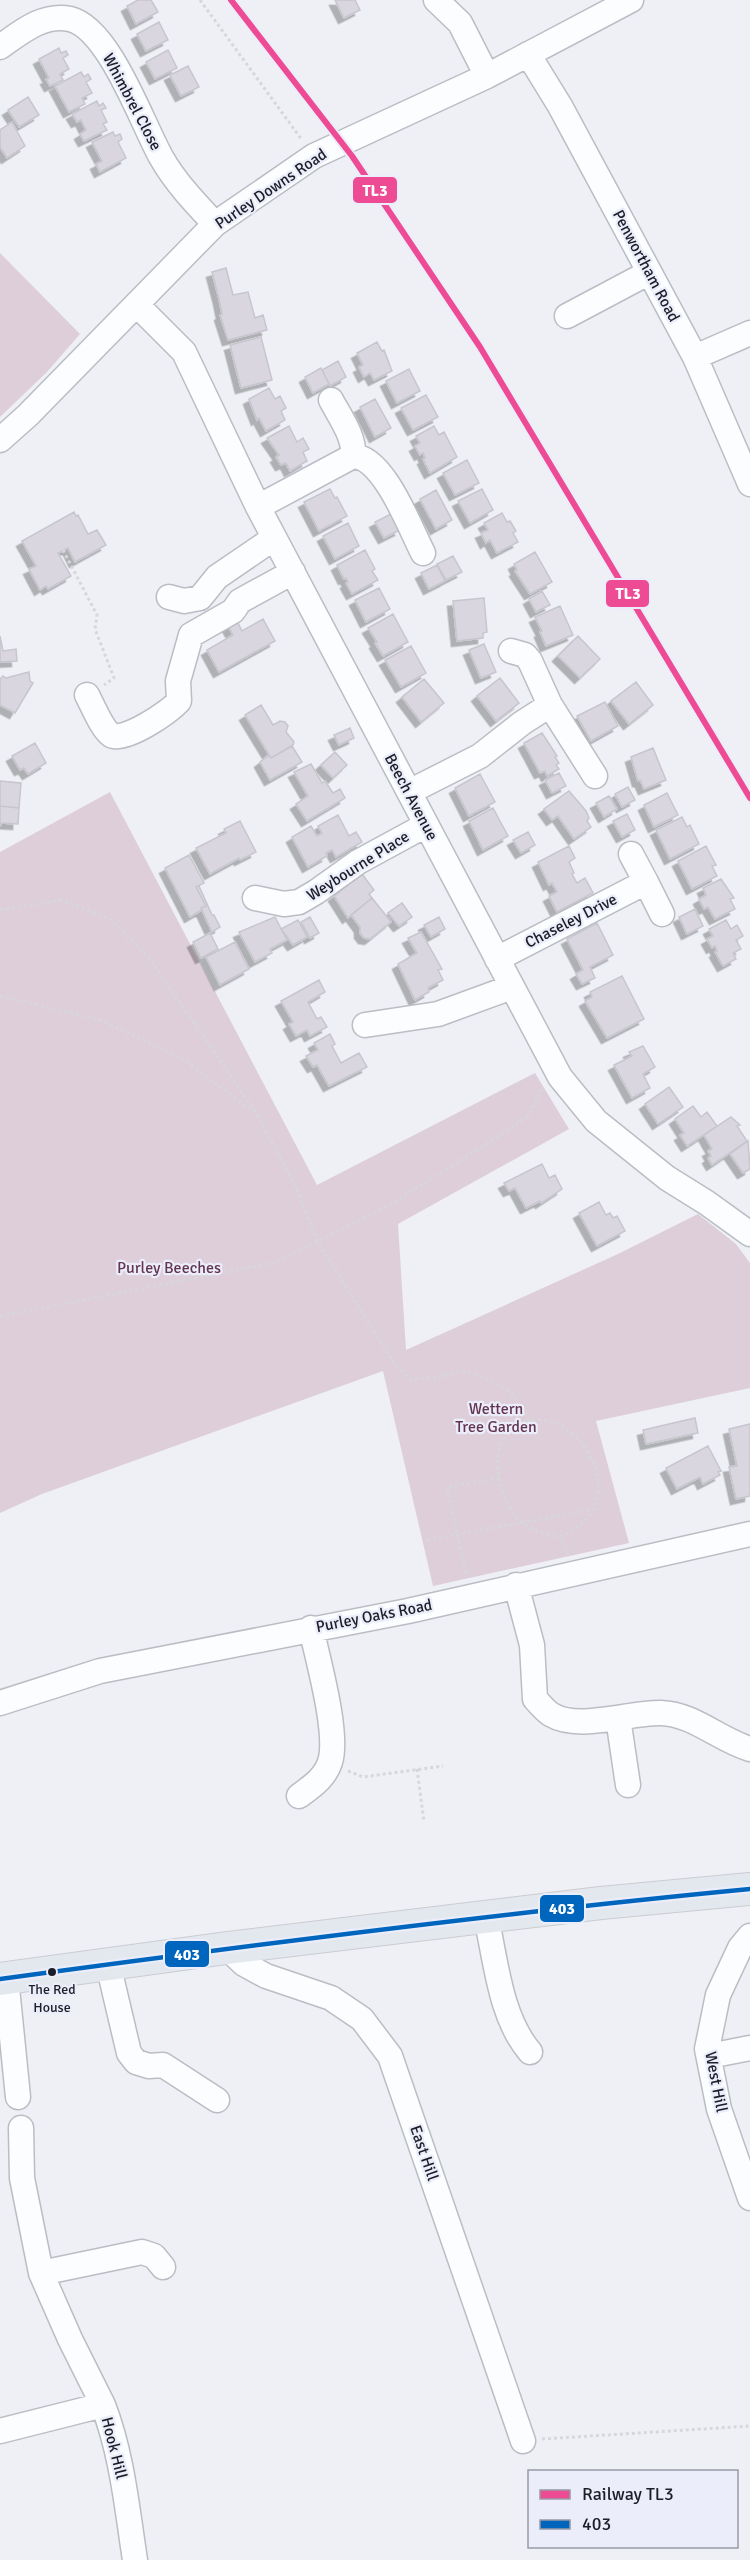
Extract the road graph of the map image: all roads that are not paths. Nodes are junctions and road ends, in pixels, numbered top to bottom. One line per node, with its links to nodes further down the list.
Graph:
1 (436, 0): 5 (street)
2 (631, 0): 4 (street, Purley Downs Road)
3 (0, 46): 6 (street, Whimbrel Close)
4 (528, 54): 5 (street, Purley Downs Road); 7 (street, Penwortham Road)
5 (487, 76): 6 (street, Purley Downs Road)
6 (215, 224): 8 (street, Purley Downs Road)
7 (648, 273): 9 (street); 11 (street, Penwortham Road)
8 (137, 305): 13 (street, Purley Downs Road); 16 (street, Beech Avenue)
9 (567, 316)
10 (750, 333): 11 (street)
11 (695, 357): 15 (street, Penwortham Road)
12 (331, 400): 14 (street)
13 (0, 440)
14 (353, 456): 16 (street); 18 (street)
15 (750, 484)
16 (258, 507): 17 (street, Beech Avenue)
17 (274, 538): 19 (street, Beech Avenue); 20 (street)
18 (423, 553)
19 (293, 572): 22 (street); 25 (street, Beech Avenue)
20 (169, 597)
21 (511, 651): 23 (street)
22 (87, 695)
23 (550, 705): 24 (street); 25 (street)
24 (596, 776)
25 (409, 792): 26 (street, Beech Avenue)
26 (426, 825): 29 (street, Weybourne Place); 31 (street, Beech Avenue)
27 (631, 854): 28 (street)
28 (646, 882): 30 (street); 31 (street, Chaseley Drive)
29 (255, 898)
30 (662, 914)
31 (497, 958): 32 (street, Beech Avenue)
32 (512, 987): 33 (street); 34 (street, Beech Avenue)
33 (365, 1025)
34 (750, 1234)
35 (750, 1534): 36 (street, Purley Oaks Road)
36 (516, 1585): 37 (street, Purley Oaks Road); 39 (street)
37 (312, 1628): 38 (street, Purley Oaks Road); 42 (street)
38 (0, 1703)
39 (618, 1718): 40 (street); 41 (street)
40 (750, 1749)
41 (628, 1785)
42 (299, 1796)
43 (750, 1889): 44 (main road)
44 (486, 1917): 46 (main road); 50 (street)
45 (750, 1936): 51 (street, West Hill)
46 (226, 1948): 47 (main road); 60 (street, East Hill)
47 (108, 1964): 48 (main road); 53 (street)
48 (3, 1979): 52 (street)
49 (750, 2048): 51 (street)
50 (530, 2052)
51 (709, 2056): 55 (street, West Hill)
52 (18, 2097)
53 (217, 2100)
54 (21, 2128): 57 (street)
55 (750, 2198)
56 (164, 2267): 57 (street)
57 (40, 2273): 58 (street)
58 (103, 2405): 59 (street, Hook Hill); 61 (street, Hook Hill)
59 (0, 2431)
60 (523, 2441)
61 (135, 2560)

